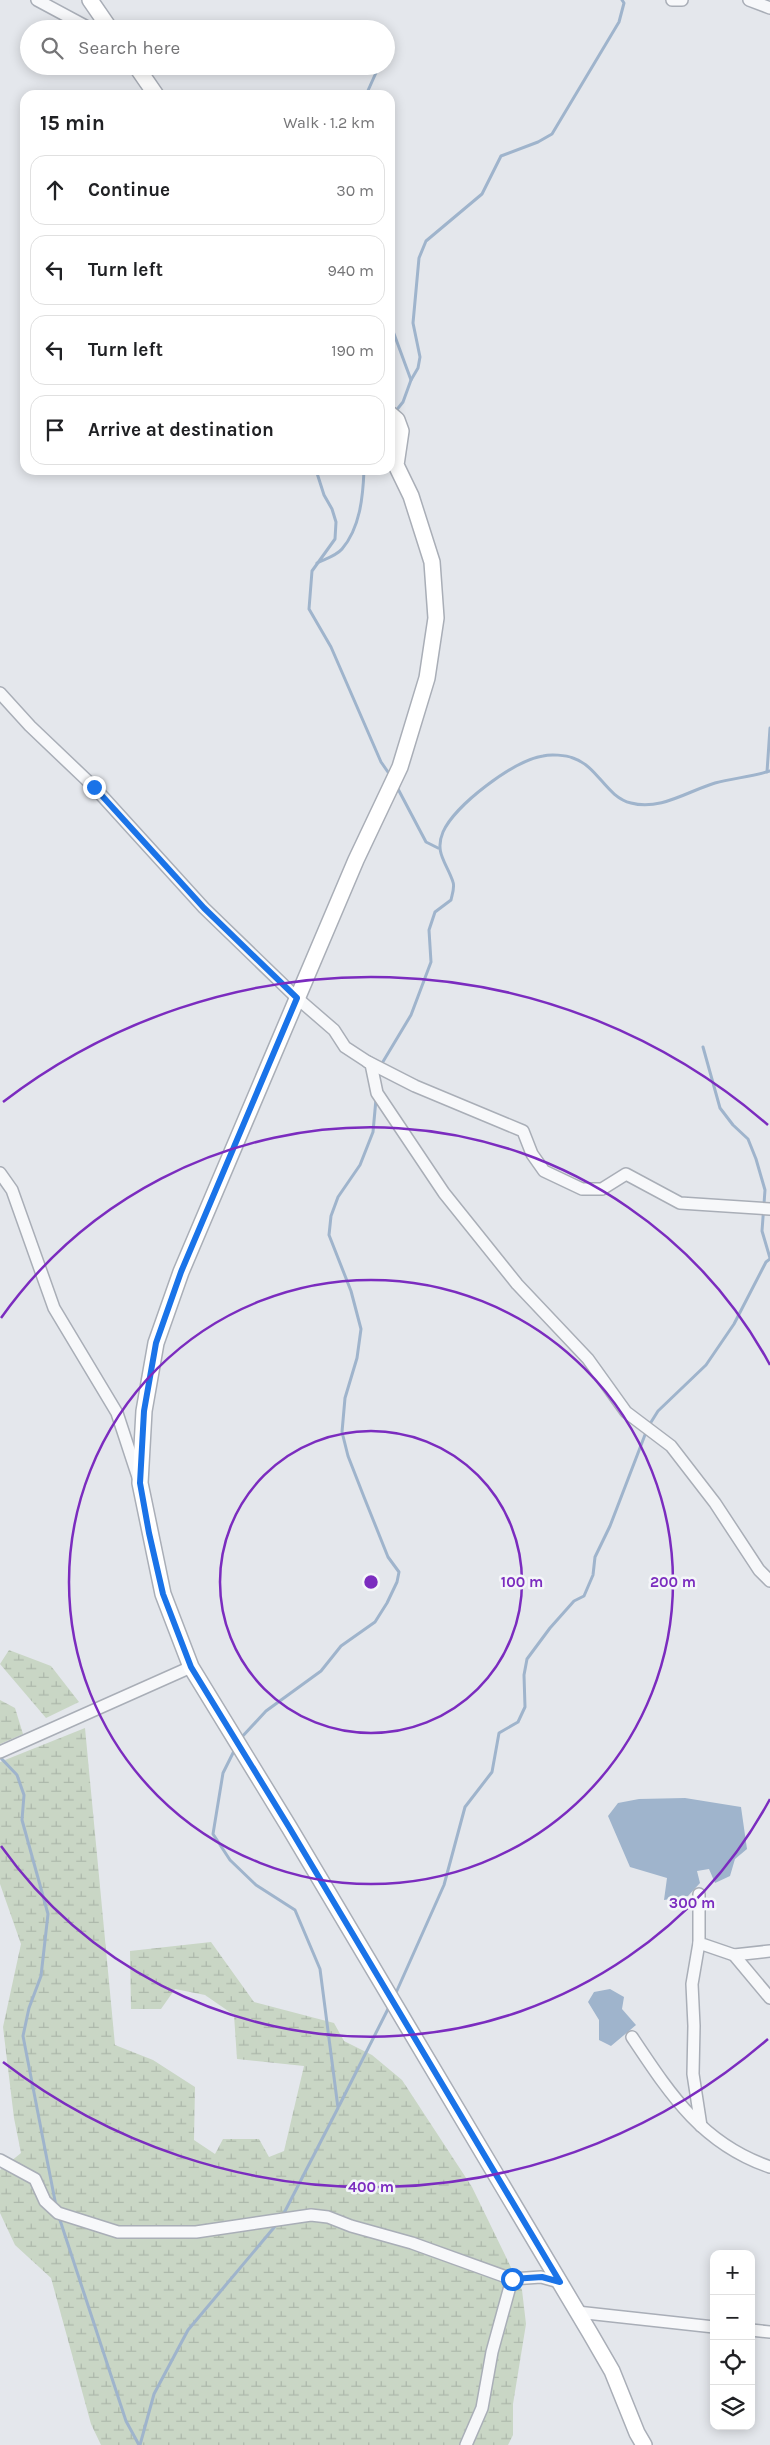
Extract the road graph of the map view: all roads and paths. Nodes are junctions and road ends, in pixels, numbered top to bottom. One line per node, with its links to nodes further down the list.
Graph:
1 (37, 0): 7 (street)
2 (90, 0): 8 (street)
3 (672, 0): 4 (street)
4 (682, 0)
5 (749, 0): 6 (street)
6 (770, 8)
7 (74, 20)
8 (104, 20)
9 (142, 75): 10 (street)
10 (153, 90)
11 (395, 418): 13 (street)
12 (0, 692): 13 (street)
13 (297, 998): 14 (street); 17 (street)
14 (368, 1062): 16 (street); 18 (street)
15 (0, 1173): 17 (street)
16 (770, 1209)
17 (140, 1483): 19 (street)
18 (770, 1581)
19 (191, 1667): 20 (street); 31 (street)
20 (0, 1752)
21 (699, 1894): 22 (street)
22 (699, 1943): 24 (street); 27 (street)
23 (770, 1951): 24 (street)
24 (734, 1955): 25 (street)
25 (770, 1998)
26 (632, 2037): 27 (street)
27 (701, 2126): 29 (street)
28 (0, 2160): 30 (street)
29 (770, 2167)
30 (512, 2279): 31 (street); 36 (street)
31 (560, 2282): 32 (street)
32 (578, 2312): 33 (street); 37 (street)
33 (710, 2327)
34 (755, 2330): 35 (street)
35 (770, 2332)
36 (466, 2445)
37 (644, 2445)

